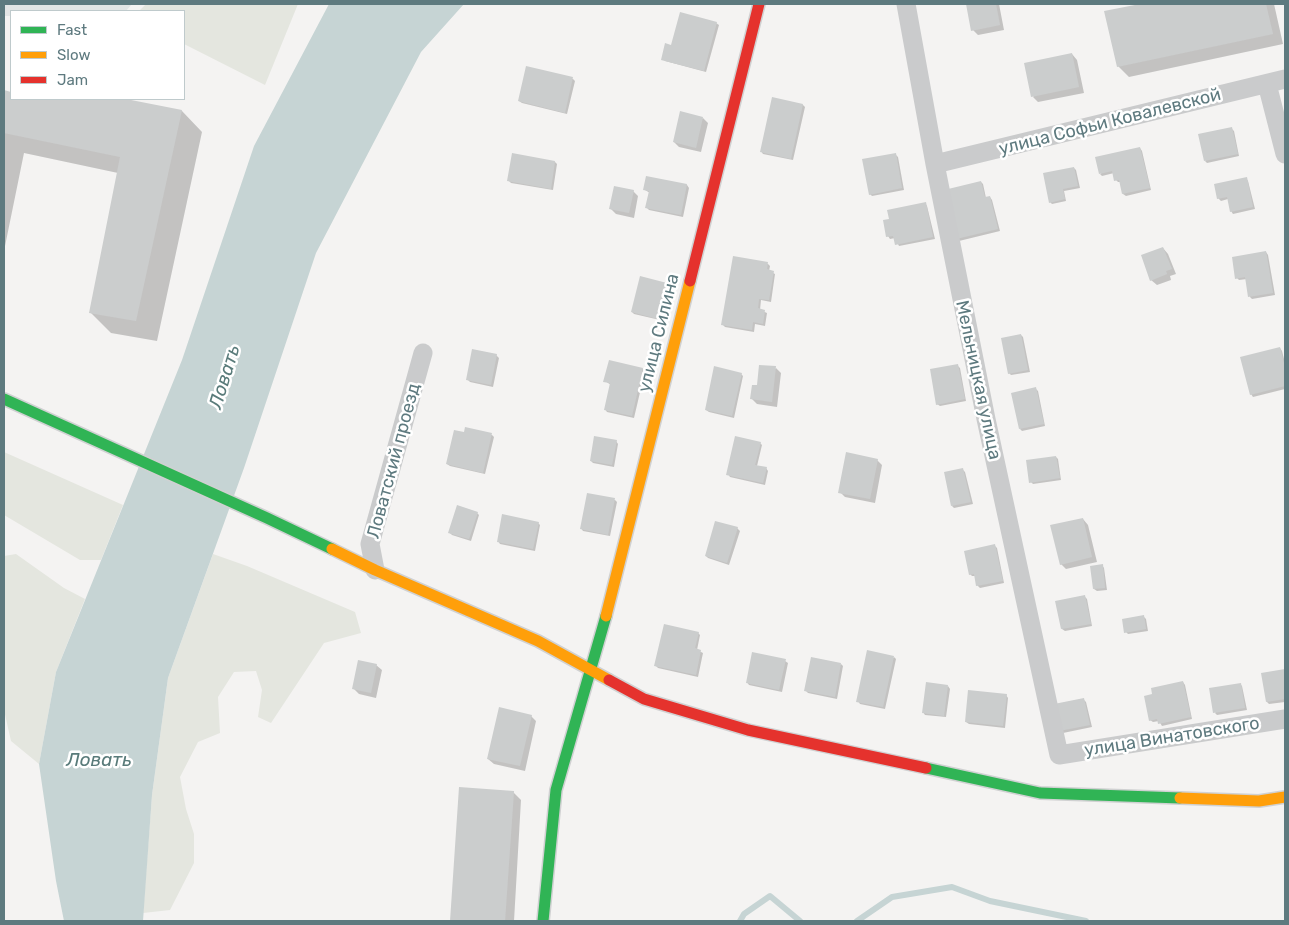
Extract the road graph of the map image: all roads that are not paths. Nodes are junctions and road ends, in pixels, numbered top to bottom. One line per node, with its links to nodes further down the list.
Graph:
1 (759, 4): 10 (main road, улица Силина)
2 (906, 4): 6 (street, Мельницкая улица)
3 (1285, 79): 4 (street, улица Софьи Ковалевской)
4 (1267, 84): 5 (street); 6 (street, улица Софьи Ковалевской)
5 (1285, 154)
6 (935, 164): 12 (street, Мельницкая улица)
7 (422, 353): 9 (street, Ловатский проезд)
8 (4, 399): 9 (main road)
9 (376, 570): 10 (main road)
10 (590, 671): 13 (main road); 14 (main road, улица Силина)
11 (1285, 719): 12 (street, улица Винатовского)
12 (1058, 755)
13 (1285, 797)
14 (543, 921)

